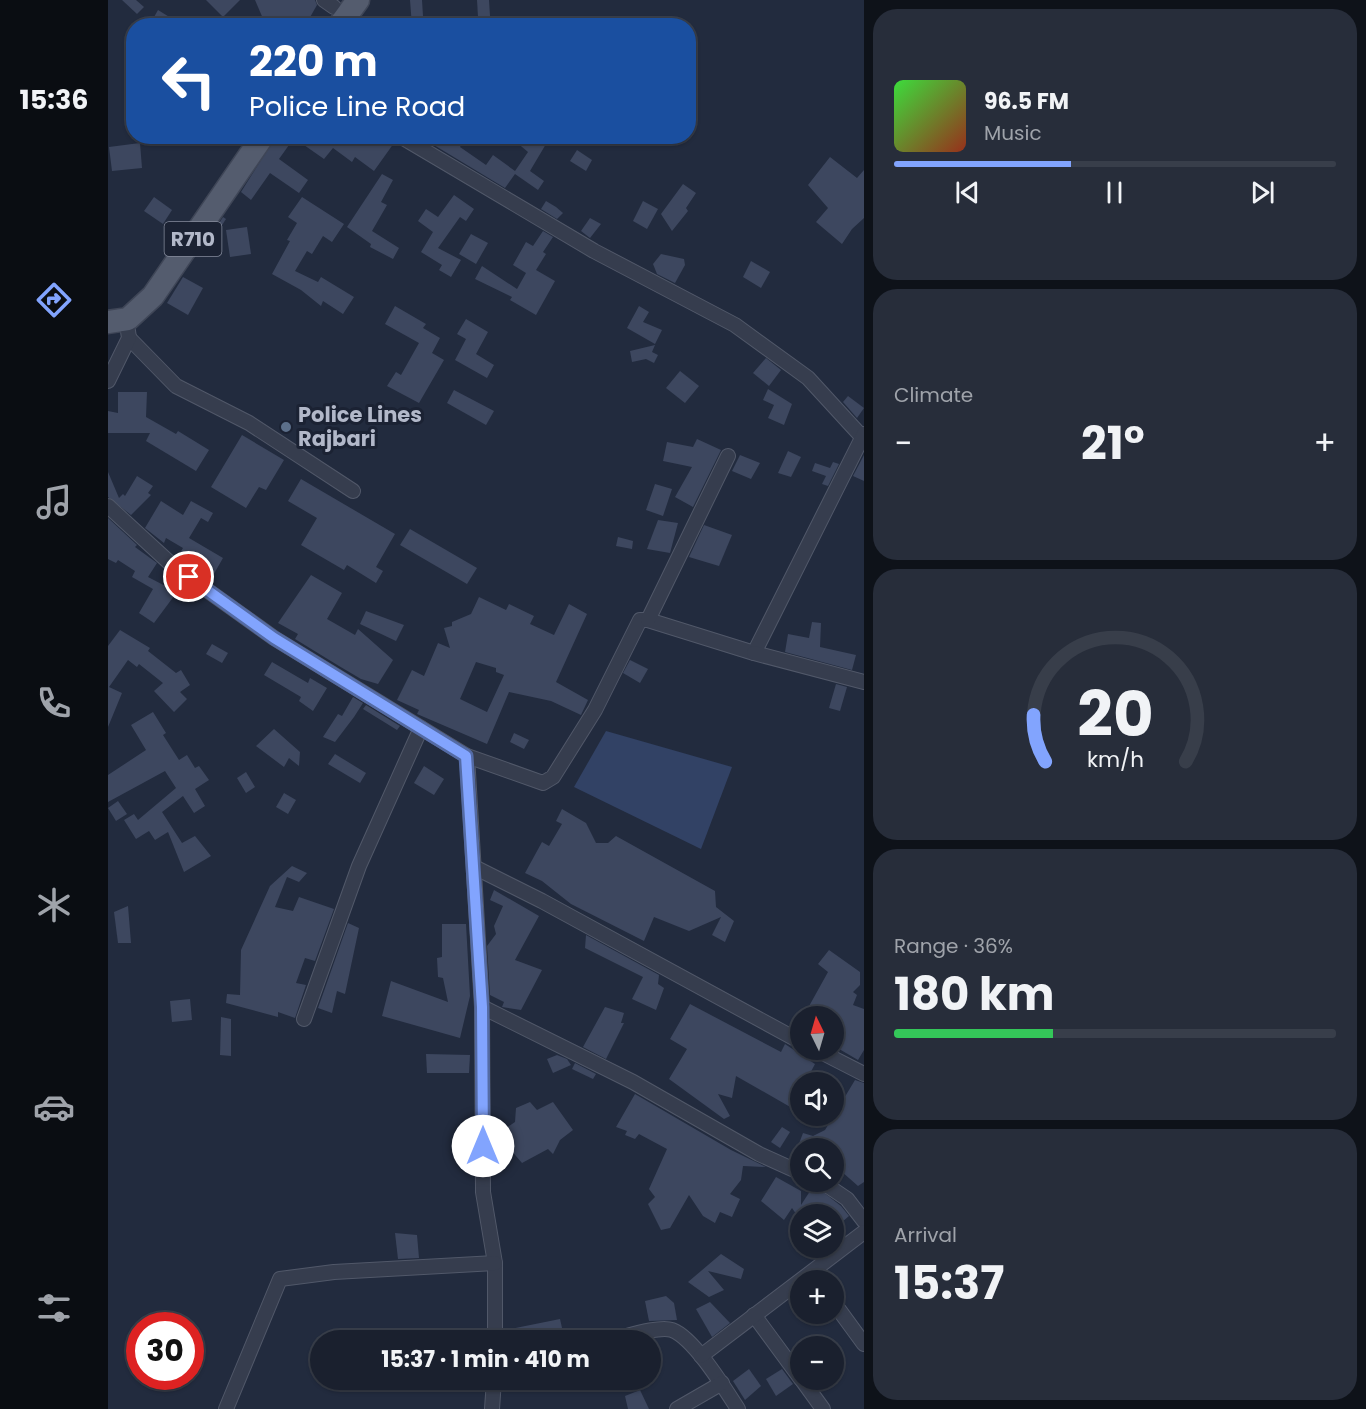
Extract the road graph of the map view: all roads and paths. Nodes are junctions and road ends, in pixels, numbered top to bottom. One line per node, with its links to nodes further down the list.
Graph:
1 (358, 0): 2 (main road)
2 (332, 12)
3 (239, 144): 6 (main road, R710)
4 (258, 144): 7 (main road, R710)
5 (413, 144): 9 (street)
6 (108, 307)
7 (122, 326): 8 (street); 11 (street)
8 (108, 381)
9 (863, 437): 14 (street)
10 (728, 456): 13 (street)
11 (353, 491)
12 (108, 506): 16 (street)
13 (648, 620): 14 (street); 17 (street)
14 (754, 653): 15 (street)
15 (864, 682)
16 (421, 728): 17 (street); 20 (street)
17 (466, 756): 18 (street)
18 (474, 867): 19 (street); 21 (street)
19 (482, 1007): 24 (street); 28 (street)
20 (304, 1019)
21 (790, 1036)
22 (837, 1060): 23 (street)
23 (864, 1074)
24 (790, 1168)
25 (837, 1192): 26 (street)
26 (864, 1221)
27 (864, 1232): 29 (street)
28 (495, 1263): 33 (street); 41 (street)
29 (823, 1270)
30 (790, 1292): 31 (street)
31 (754, 1315): 36 (street); 37 (street)
32 (844, 1317): 35 (street)
33 (495, 1330)
34 (658, 1330): 36 (street)
35 (864, 1344)
36 (701, 1356): 38 (street)
37 (790, 1365)
38 (722, 1383): 43 (street); 44 (street)
39 (493, 1390): 42 (street)
40 (809, 1390): 45 (street)
41 (226, 1409)
42 (492, 1409)
43 (678, 1409)
44 (738, 1409)
45 (823, 1409)

